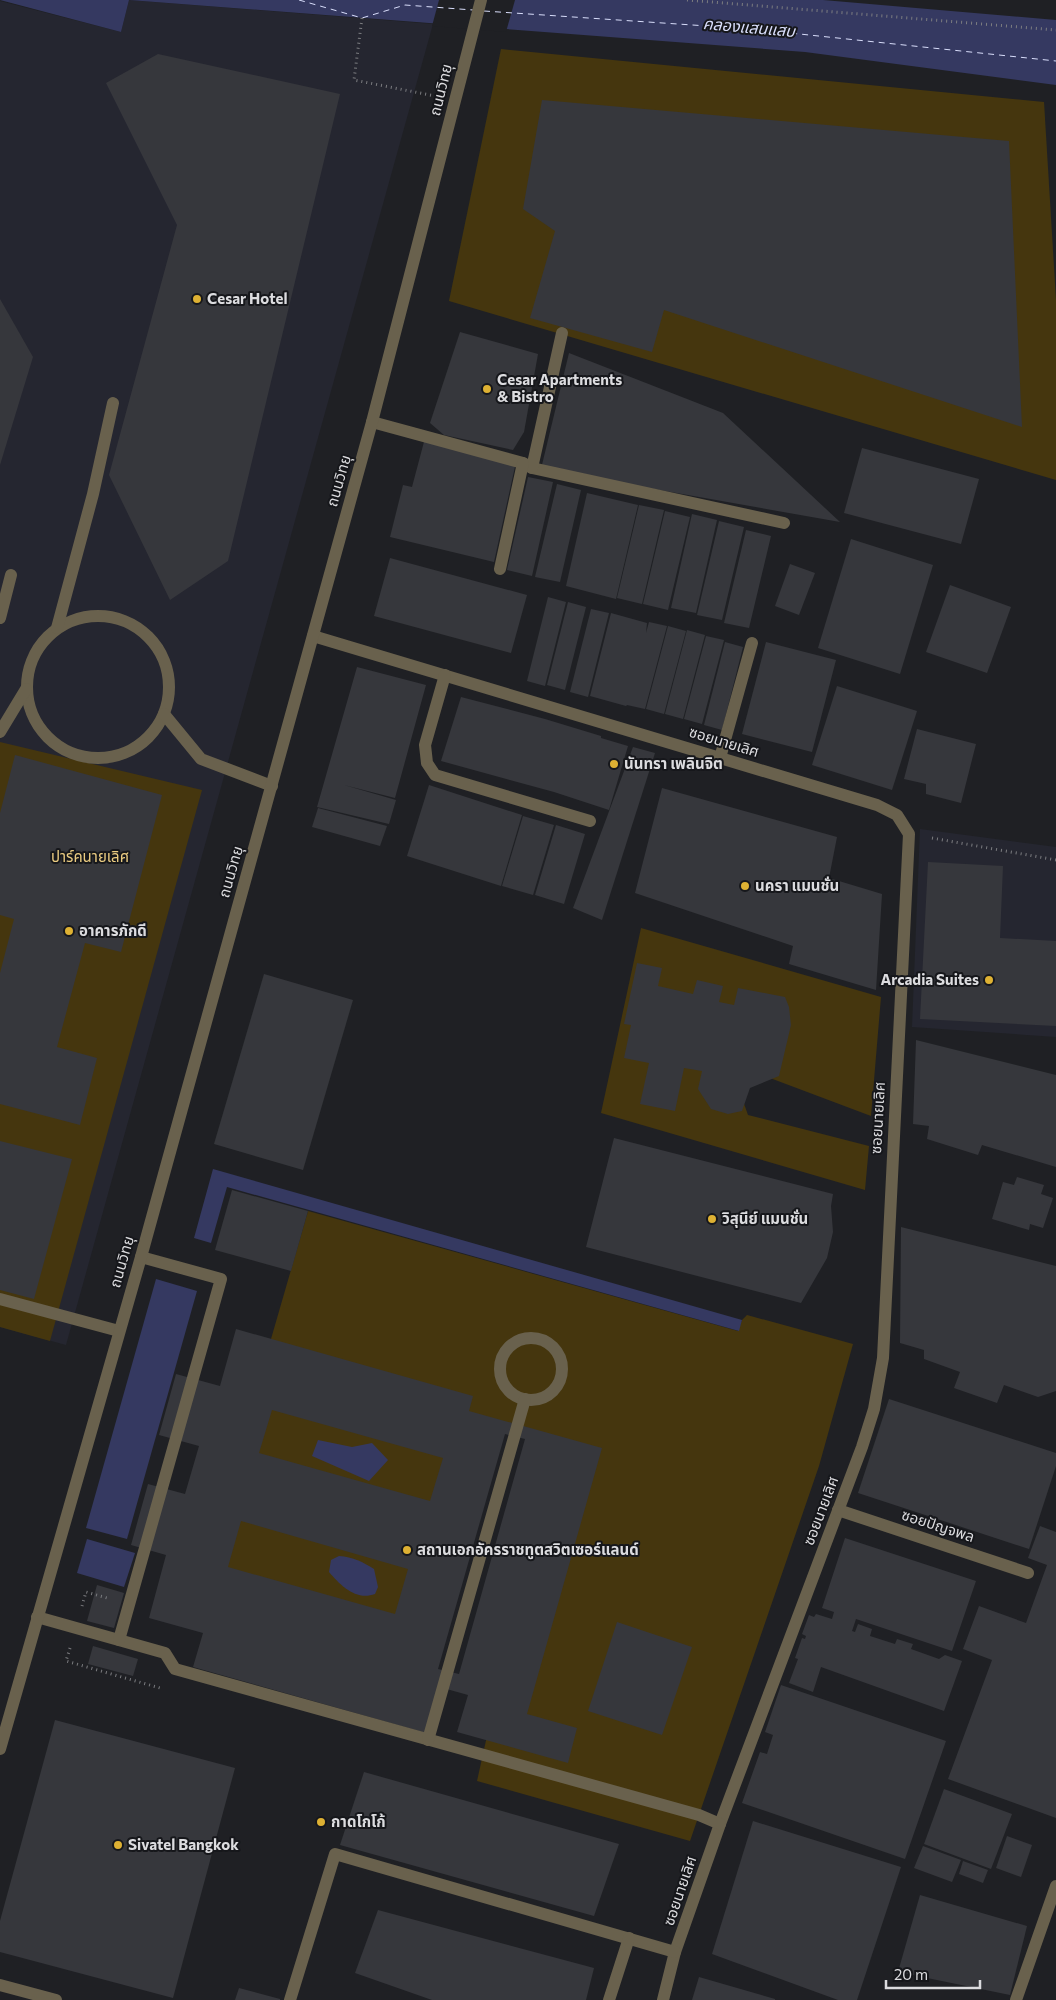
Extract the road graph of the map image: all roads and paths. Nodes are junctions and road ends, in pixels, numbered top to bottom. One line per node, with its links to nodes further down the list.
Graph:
1 (481, 0): 5 (street, ถนนวิทยุ)
2 (687, 0): 4 (path)
3 (362, 18): 5 (path)
4 (1056, 30)
5 (456, 100): 8 (street, ถนนวิทยุ)
6 (562, 333): 9 (street)
7 (113, 403): 14 (street)
8 (372, 422): 9 (street); 15 (street, ถนนวิทยุ)
9 (527, 466): 10 (street); 11 (street)
10 (784, 524)
11 (500, 569)
12 (11, 575): 13 (street)
13 (0, 618)
14 (57, 628): 18 (street); 19 (street)
15 (313, 636): 17 (street, ซอยนายเลิศ); 22 (street, ถนนวิทยุ)
16 (752, 644): 21 (street)
17 (445, 675): 21 (street, ซอยนายเลิศ); 23 (street)
18 (26, 689): 19 (street); 20 (street)
19 (164, 714): 22 (street)
20 (0, 732)
21 (720, 758): 24 (street, ซอยนายเลิศ)
22 (272, 786): 26 (street, ถนนวิทยุ)
23 (590, 821)
24 (909, 834): 25 (path); 30 (street, ซอยนายเลิศ)
25 (1056, 860)
26 (140, 1257): 28 (street, ถนนวิทยุ); 32 (street)
27 (0, 1298): 28 (street)
28 (119, 1331): 33 (street, ถนนวิทยุ)
29 (525, 1399): 29 (street); 38 (street)
30 (838, 1510): 31 (street, ซอยปัญจพล); 40 (street, ซอยนายเลิศ)
31 (1028, 1573)
32 (129, 1604): 34 (path); 35 (street)
33 (38, 1618): 34 (street); 39 (street, ถนนวิทยุ)
34 (76, 1628): 35 (street)
35 (119, 1640): 38 (street)
36 (87, 1667): 37 (path)
37 (168, 1690)
38 (428, 1740): 40 (street)
39 (0, 1749)
40 (720, 1824): 43 (street, ซอยนายเลิศ)
41 (1056, 1886): 49 (street)
42 (629, 1938): 43 (street); 46 (street); 47 (street)
43 (676, 1952): 48 (street, ซอยนายเลิศ)
44 (0, 1985): 45 (street)
45 (56, 2000)
46 (290, 2000)
47 (609, 2000)
48 (663, 2000)
49 (1016, 2000)

